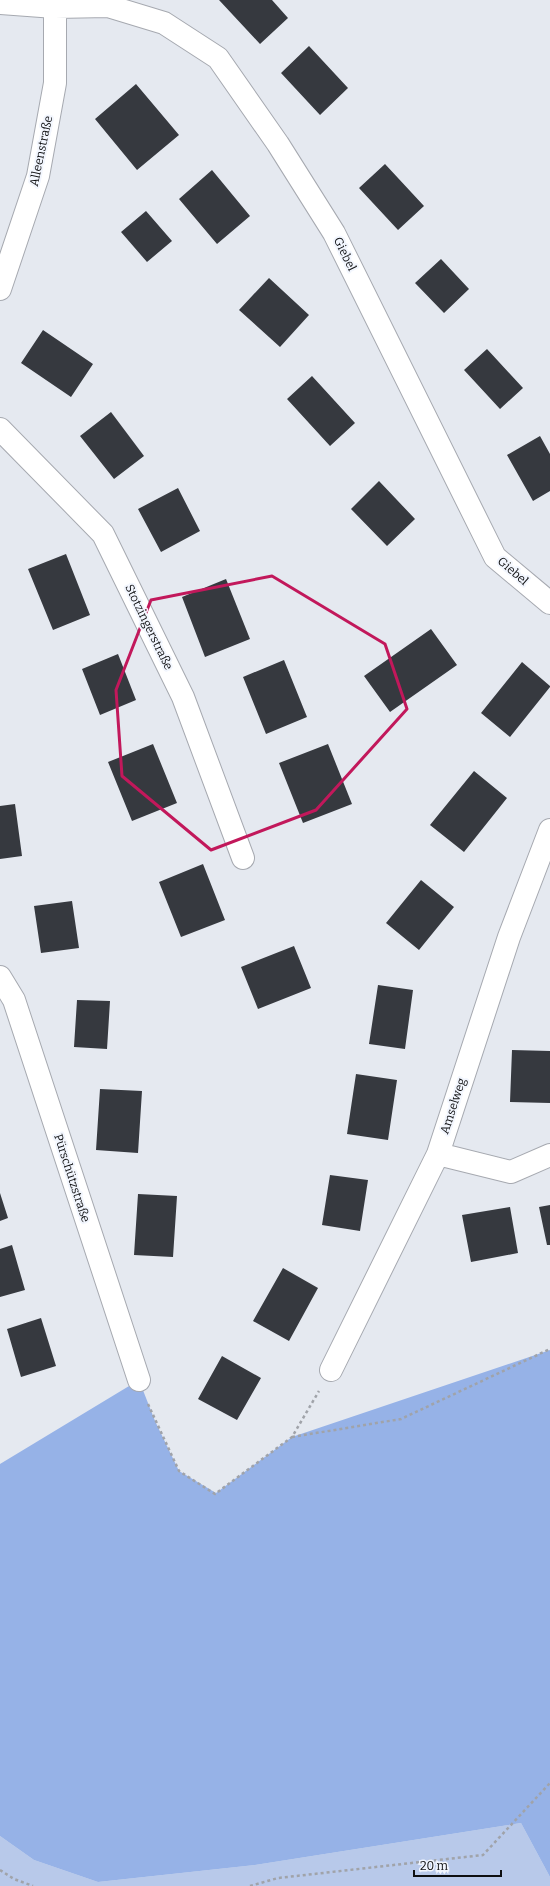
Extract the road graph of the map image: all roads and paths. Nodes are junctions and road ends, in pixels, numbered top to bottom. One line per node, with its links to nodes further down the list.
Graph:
1 (0, 3): 2 (street, Giebel)
2 (56, 7): 3 (street, Alleenstraße); 5 (street, Giebel)
3 (0, 289)
4 (0, 429): 7 (street, Stotzingerstraße)
5 (550, 603)
6 (550, 830): 9 (street, Amselweg)
7 (243, 858)
8 (0, 977): 13 (street, Pürschützstraße)
9 (438, 1154): 10 (street); 12 (street, Amselweg)
10 (550, 1156)
11 (550, 1349): 14 (path)
12 (331, 1370): 14 (path)
13 (139, 1380): 14 (path)
14 (292, 1437)
15 (550, 1783): 18 (path)
16 (0, 1870): 17 (path)
17 (33, 1886)
18 (250, 1886)

